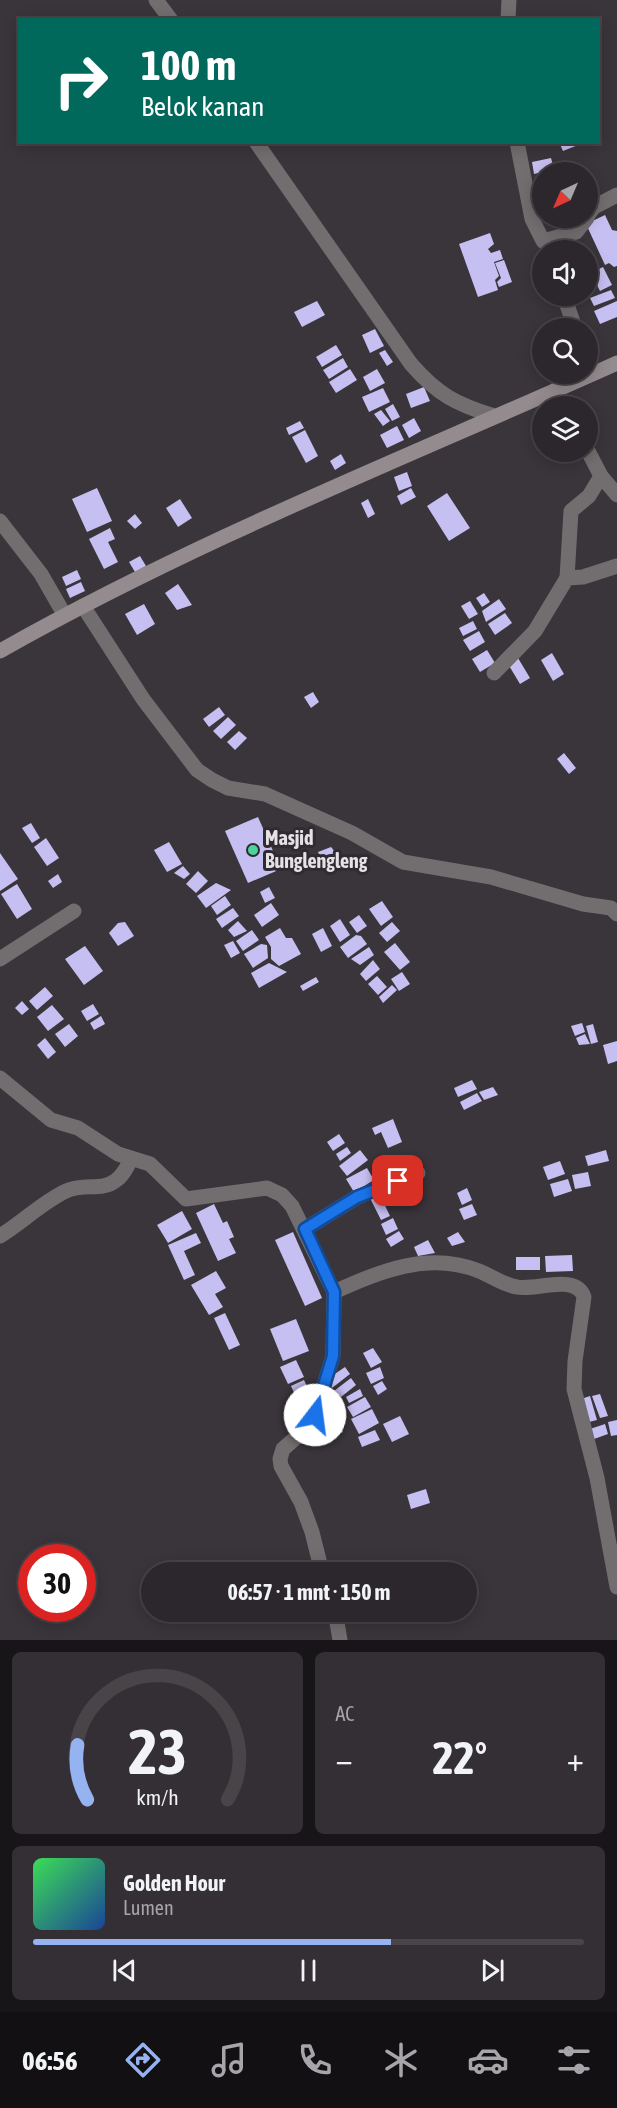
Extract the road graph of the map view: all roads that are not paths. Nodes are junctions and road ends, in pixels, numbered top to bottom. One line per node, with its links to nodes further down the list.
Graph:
1 (156, 0): 3 (street)
2 (509, 0): 4 (street)
3 (170, 18)
4 (508, 18)
5 (257, 144): 17 (street)
6 (517, 144): 10 (street)
7 (617, 195): 8 (street)
8 (598, 205)
9 (579, 228): 11 (street)
10 (541, 240)
11 (558, 240)
12 (617, 363): 13 (street)
13 (598, 367)
14 (565, 384): 15 (street)
15 (555, 390): 16 (street); 17 (street)
16 (558, 396)
17 (494, 416): 24 (street)
18 (594, 462): 19 (street)
19 (601, 476): 20 (street); 23 (street)
20 (617, 495)
21 (0, 522): 25 (street)
22 (617, 566): 23 (street)
23 (567, 578): 27 (street)
24 (83, 606): 25 (street); 29 (street)
25 (64, 615): 26 (street)
26 (0, 651)
27 (494, 673)
28 (74, 911): 30 (street)
29 (617, 914)
30 (0, 959)
31 (0, 1078): 32 (street)
32 (131, 1159): 34 (street); 35 (street)
33 (418, 1173): 34 (street)
34 (305, 1229): 36 (street)
35 (0, 1236)
36 (334, 1292): 37 (street); 38 (street)
37 (320, 1562)
38 (617, 1587)
39 (337, 1622): 40 (street)
40 (340, 1640)

